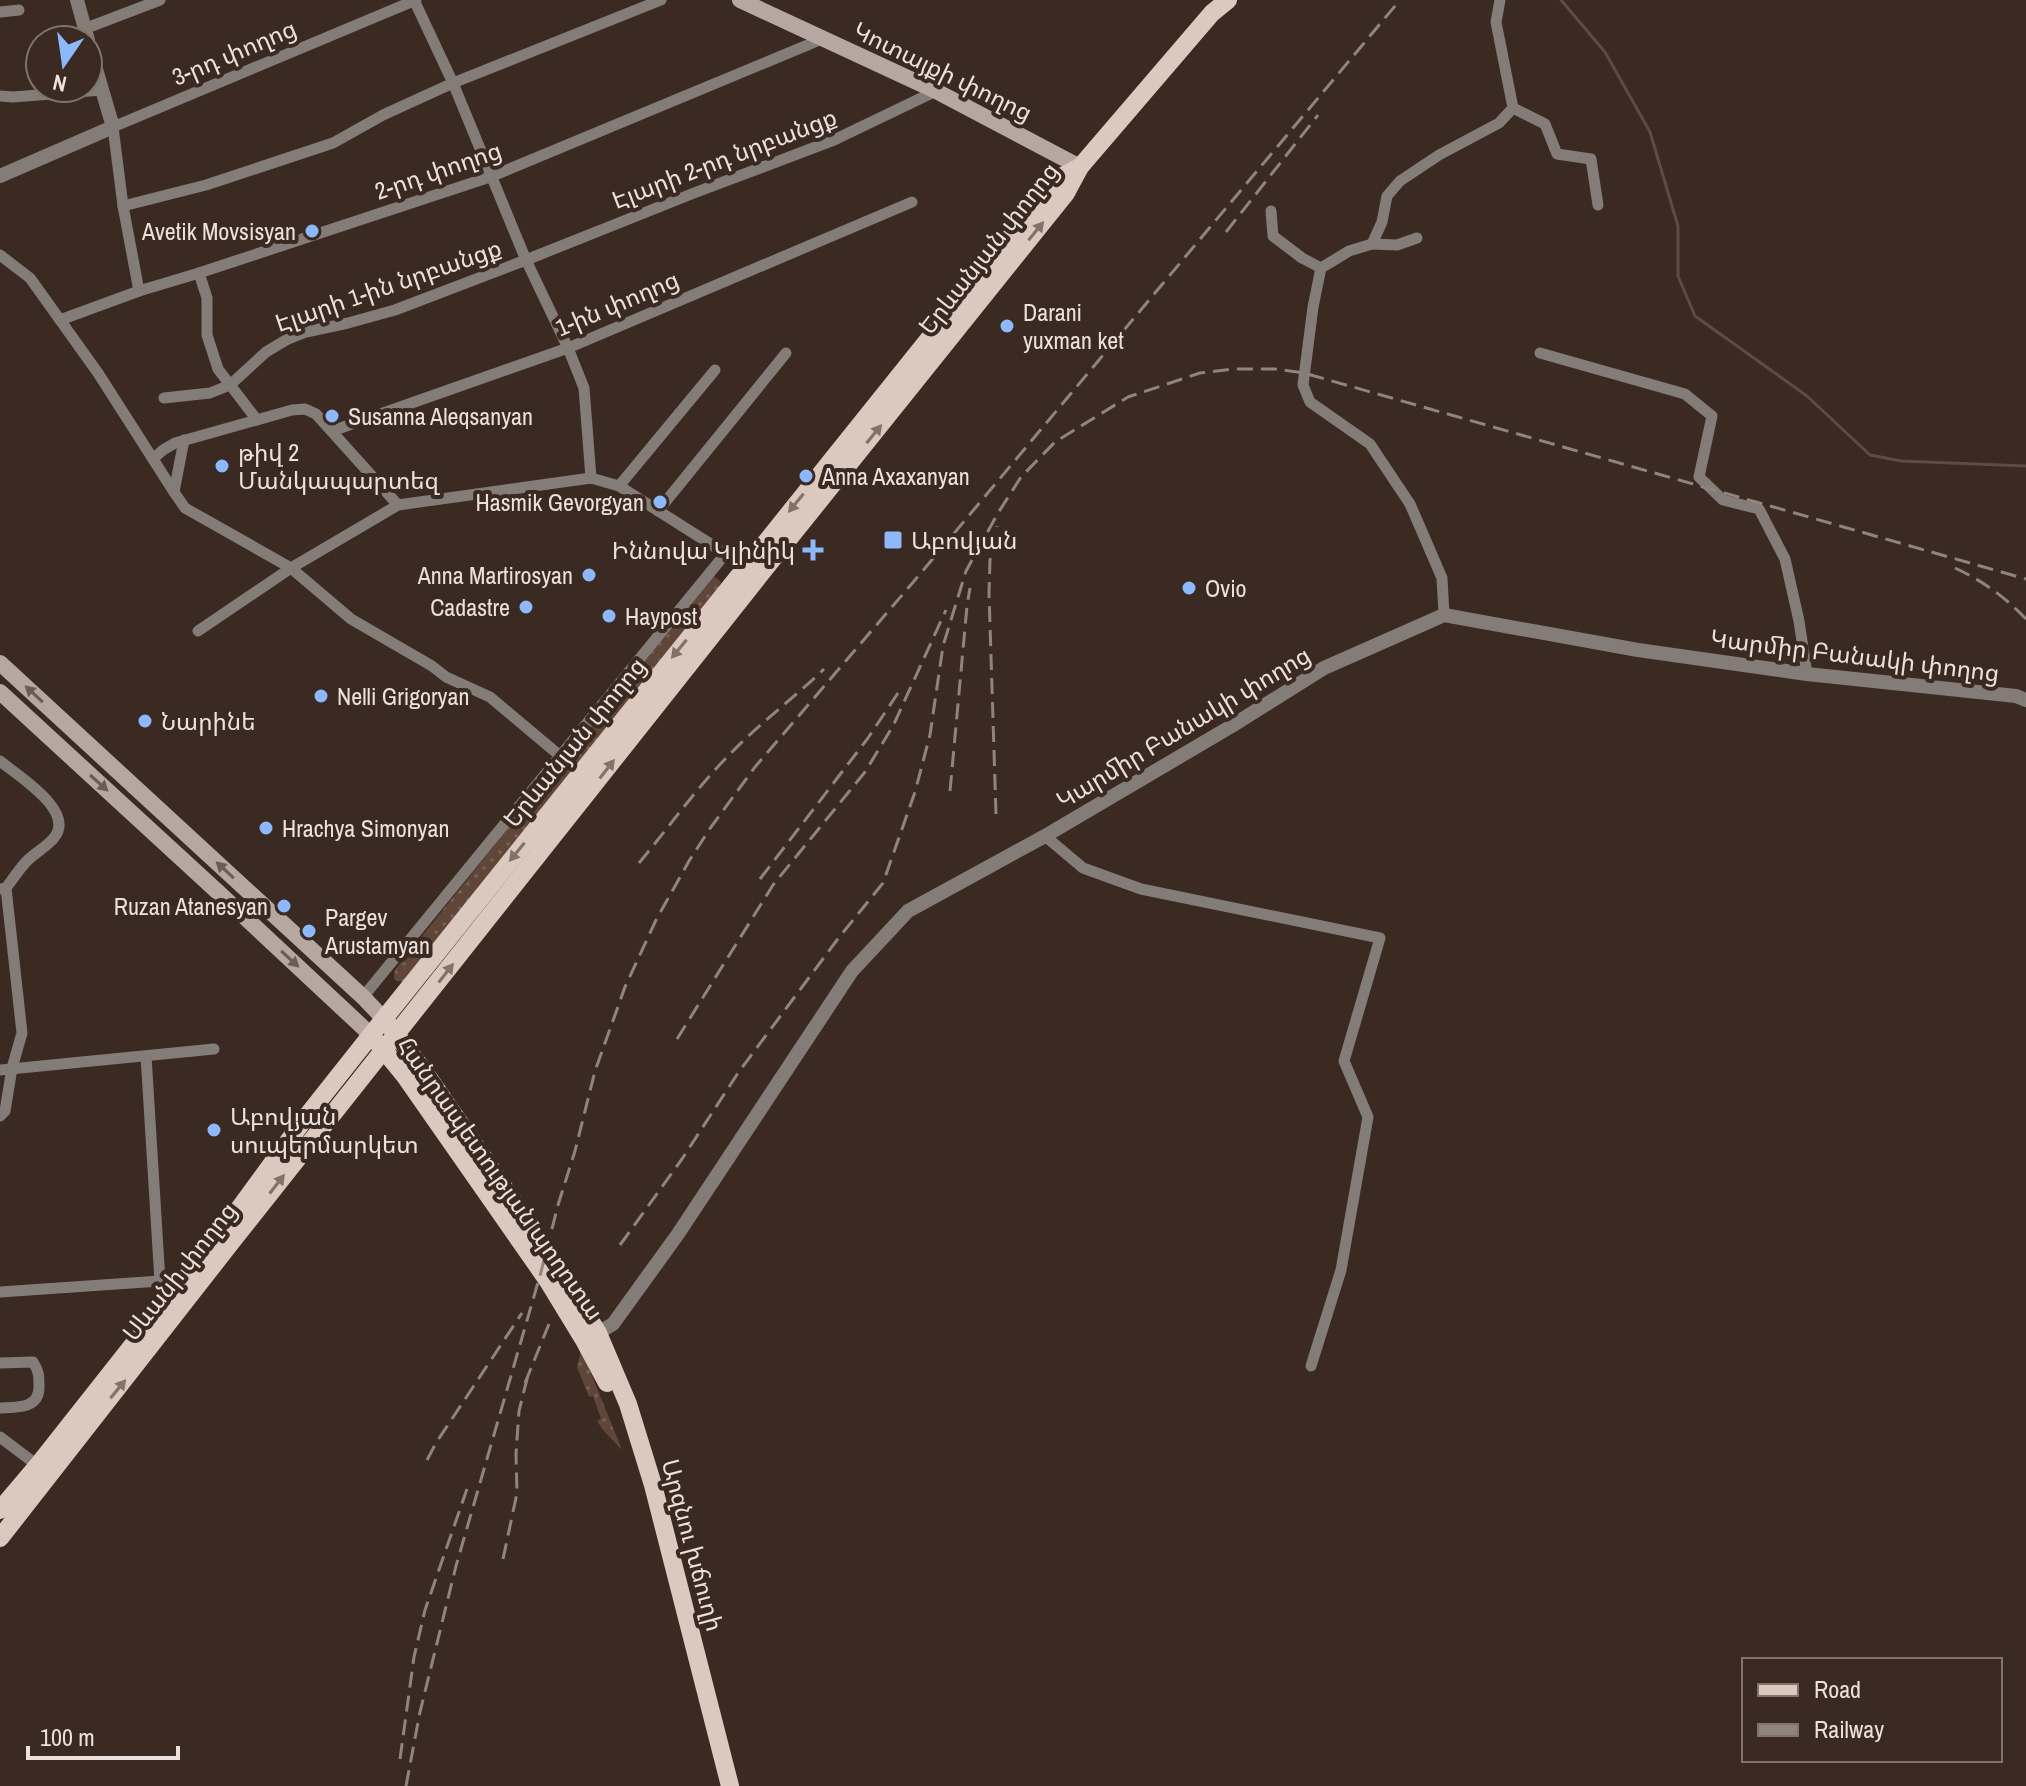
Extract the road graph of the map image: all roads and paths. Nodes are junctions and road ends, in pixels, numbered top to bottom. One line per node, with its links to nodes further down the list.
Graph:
1 (77, 0): 10 (street)
2 (160, 0): 11 (street)
3 (415, 0): 13 (street); 19 (street, 3-րդ փողոց)
4 (661, 0): 13 (street)
5 (740, 0): 12 (main road, Կոտայքի փողոց)
6 (1228, 0): 20 (main road, Երևանյան փողոց)
7 (1500, 0): 18 (street)
8 (19, 10): 9 (street)
9 (0, 12)
10 (83, 24)
11 (104, 28)
12 (822, 39): 14 (main road, Կոտայքի փողոց); 22 (street, 2-րդ փողոց)
13 (453, 83): 22 (street); 25 (street)
14 (936, 91): 20 (main road, Կոտայքի փողոց); 30 (street, Էլարի 2-րդ նրբանցք)
15 (0, 96): 16 (street)
16 (24, 96)
17 (104, 97): 19 (street)
18 (1513, 108): 24 (street); 28 (street)
19 (113, 127): 21 (street); 25 (street)
20 (1080, 167): 52 (main road, Երևանյան փողոց)
21 (0, 176)
22 (490, 177): 30 (street); 32 (street, 2-րդ փողոց)
23 (912, 202): 35 (street, 1-ին փողոց)
24 (1598, 205)
25 (123, 206): 33 (street)
26 (1271, 211): 31 (street)
27 (1417, 238): 28 (street)
28 (1372, 244): 31 (street)
29 (0, 255): 34 (street)
30 (526, 260): 35 (street); 39 (street, Էլարի 1-ին նրբանցք)
31 (1321, 268): 53 (street)
32 (199, 273): 33 (street, 2-րդ փողոց); 39 (street)
33 (139, 291): 34 (street, 2-րդ փողոց)
34 (60, 320): 44 (street)
35 (568, 348): 42 (street, 1-ին փողոց); 45 (street)
36 (786, 353): 49 (street)
37 (1540, 353): 56 (street)
38 (715, 370): 46 (street)
39 (230, 385): 40 (street); 41 (street)
40 (164, 398)
41 (257, 420): 42 (street); 43 (street)
42 (332, 431): 48 (street)
43 (184, 440): 44 (street); 47 (street)
44 (153, 459): 47 (street)
45 (591, 478): 46 (street); 48 (street)
46 (619, 486): 49 (street)
47 (174, 492): 51 (street)
48 (398, 505): 51 (street)
49 (658, 511): 50 (street)
50 (726, 553): 52 (street); 59 (street)
51 (291, 568): 54 (street); 59 (street)
52 (752, 571): 64 (main road, Երևանյան փողոց, one-way to 64); 65 (main road, Երևանյան փողոց, one-way to 52)
53 (1444, 615): 56 (street, Կարմիր Բանակի փողոց); 61 (street, Կարմիր Բանակի փողոց)
54 (198, 631)
55 (0, 663): 63 (main road, Հանրապետության պողոտա, one-way to 55)
56 (1807, 674): 58 (street, Կարմիր Բանակի փողոց)
57 (0, 692): 66 (main road, Հանրապետության պողոտա, one-way to 66)
58 (2026, 700)
59 (559, 755): 63 (street)
60 (0, 761): 62 (street)
61 (1045, 836): 74 (street, Կարմիր Բանակի փողոց); 76 (street)
62 (3, 889): 70 (street)
63 (363, 997): 64 (main road, Հանրապետության պողոտա)
64 (384, 1019): 65 (main road, Հանրապետության պողոտա); 66 (main road, Սևանի փողոց)
65 (397, 1034): 68 (main road, Սևանի փողոց); 74 (main road, Հանրապետության պողոտա)
66 (371, 1035): 68 (main road, Հանրապետության պողոտա); 72 (main road, Սևանի փողոց)
67 (214, 1049): 69 (street)
68 (384, 1050): 74 (main road, Հանրապետության պողոտա); 79 (main road, Սևանի փողոց, one-way to 68)
69 (146, 1056): 70 (street); 72 (street)
70 (6, 1069): 71 (street)
71 (0, 1116)
72 (167, 1287): 73 (street); 79 (main road, Սևանի փողոց)
73 (0, 1292)
74 (591, 1331): 82 (main road, Հանրապետության պողոտա); 83 (main road, Արզնու խճուղի)
75 (0, 1363): 77 (street)
76 (1311, 1366)
77 (0, 1408)
78 (0, 1437): 79 (street)
79 (44, 1470): 80 (main road, Սևանի փողոց); 81 (main road, Սևանի փողոց)
80 (0, 1510)
81 (0, 1538)
82 (720, 1786)
83 (730, 1786)

